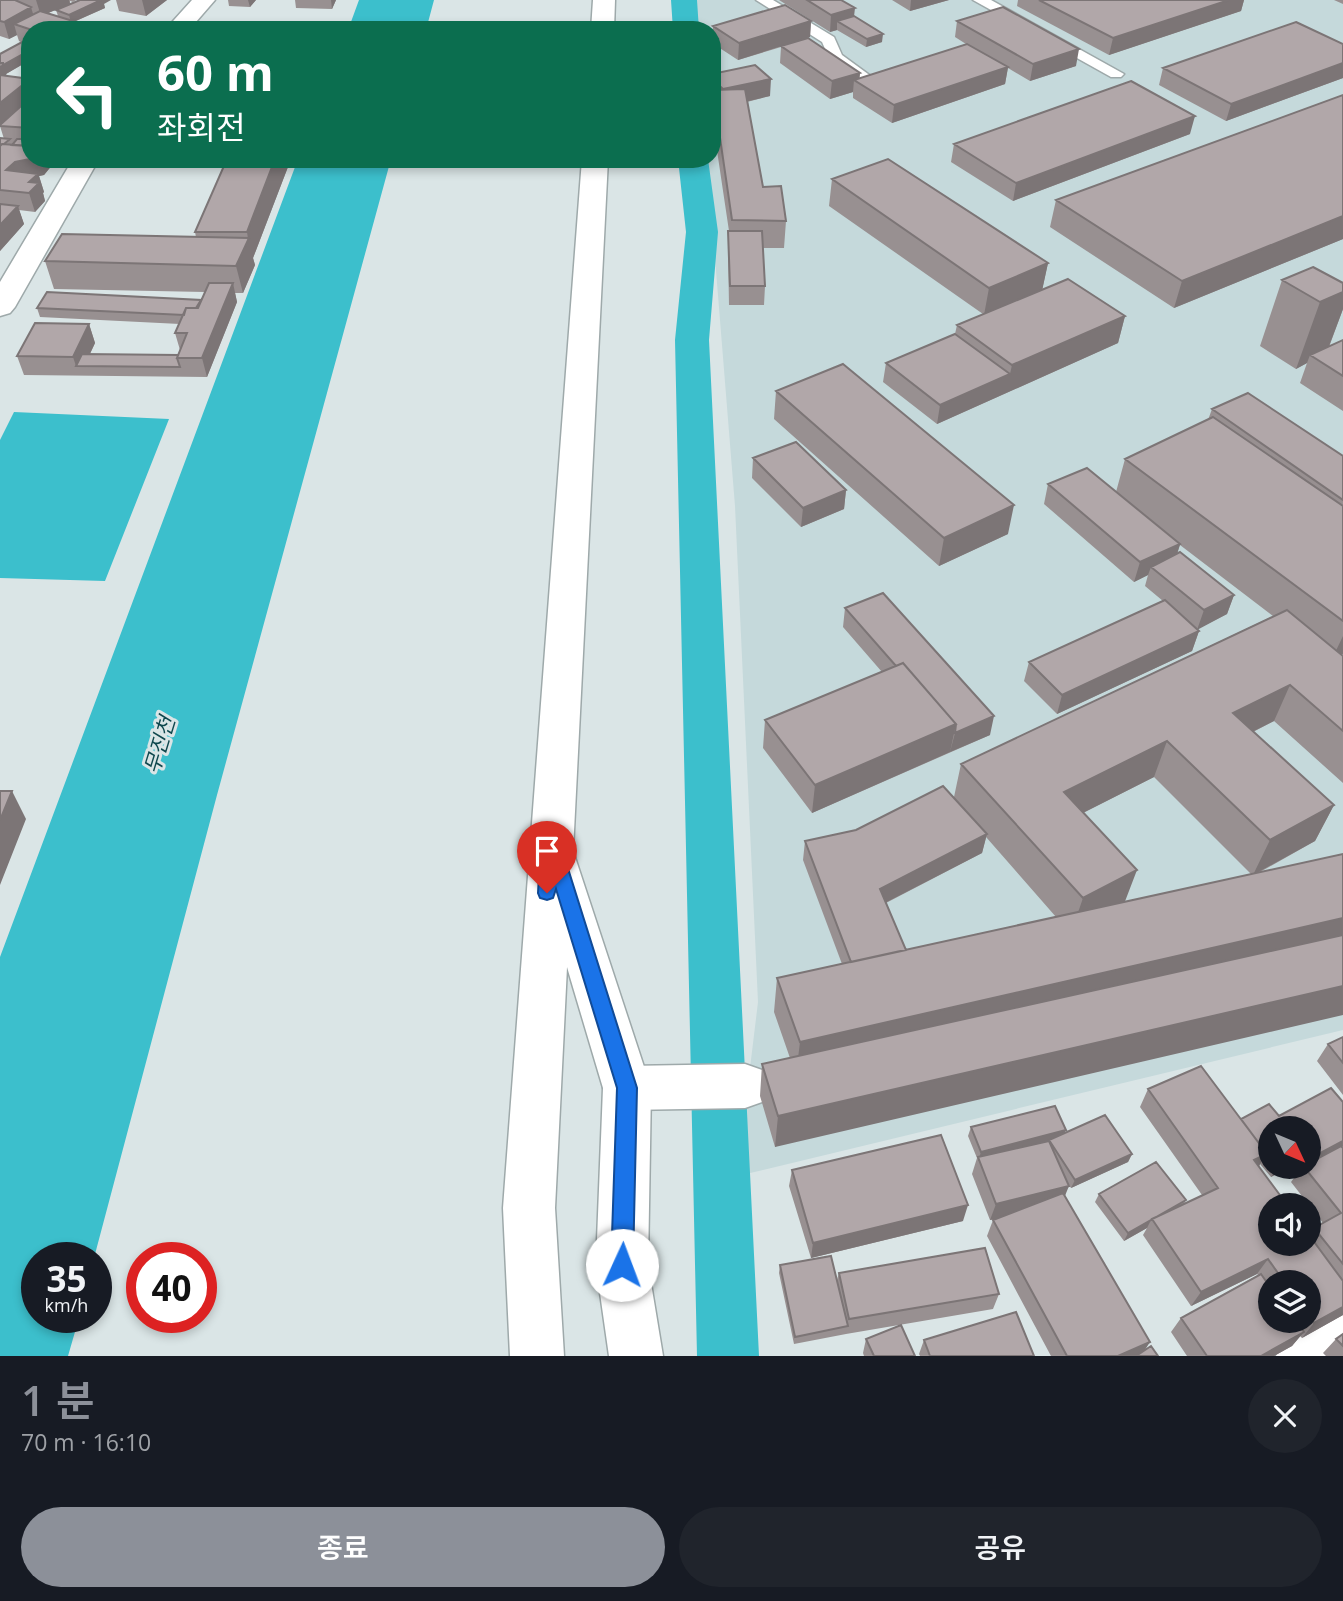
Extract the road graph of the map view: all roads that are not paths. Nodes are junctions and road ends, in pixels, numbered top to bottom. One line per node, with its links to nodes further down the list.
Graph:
1 (204, 0): 5 (street)
2 (604, 0): 6 (street)
3 (763, 0): 8 (lane)
4 (980, 0): 7 (lane)
5 (184, 21)
6 (603, 21)
7 (1116, 74)
8 (871, 82)
9 (81, 168): 11 (street)
10 (593, 168): 12 (street)
11 (0, 307)
12 (550, 840): 14 (street); 16 (street)
13 (745, 1086): 14 (street)
14 (645, 1087): 17 (street)
15 (1343, 1323): 18 (street)
16 (537, 1356)
17 (636, 1356)
18 (1303, 1356)

